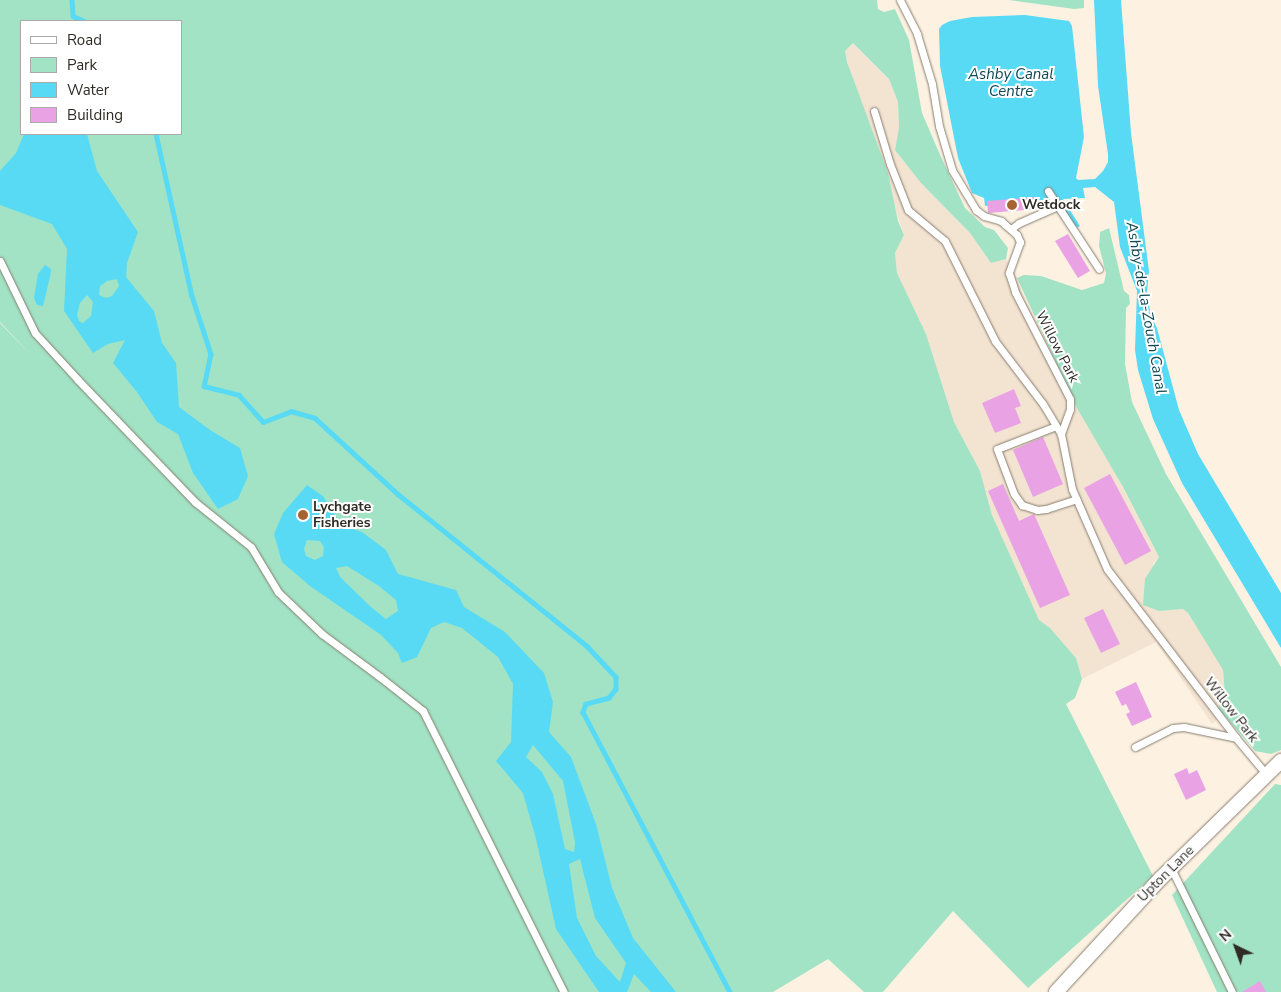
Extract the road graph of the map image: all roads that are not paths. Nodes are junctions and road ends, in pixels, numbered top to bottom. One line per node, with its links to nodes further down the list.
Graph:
1 (900, 0): 5 (lane)
2 (874, 111): 8 (lane)
3 (1048, 191): 4 (lane)
4 (1058, 206): 5 (lane); 7 (lane)
5 (1011, 229): 9 (lane, Willow Park)
6 (0, 261): 16 (lane)
7 (1099, 268)
8 (1056, 426): 9 (lane); 10 (lane)
9 (1061, 434): 10 (lane, Willow Park)
10 (1076, 499): 11 (lane, Willow Park)
11 (1236, 738): 12 (lane); 14 (lane, Willow Park)
12 (1134, 747)
13 (1281, 762): 14 (street, Upton Lane)
14 (1266, 774): 15 (street, Upton Lane)
15 (1166, 873): 17 (street, Upton Lane); 18 (lane)
16 (564, 992)
17 (1056, 992)
18 (1232, 992)

